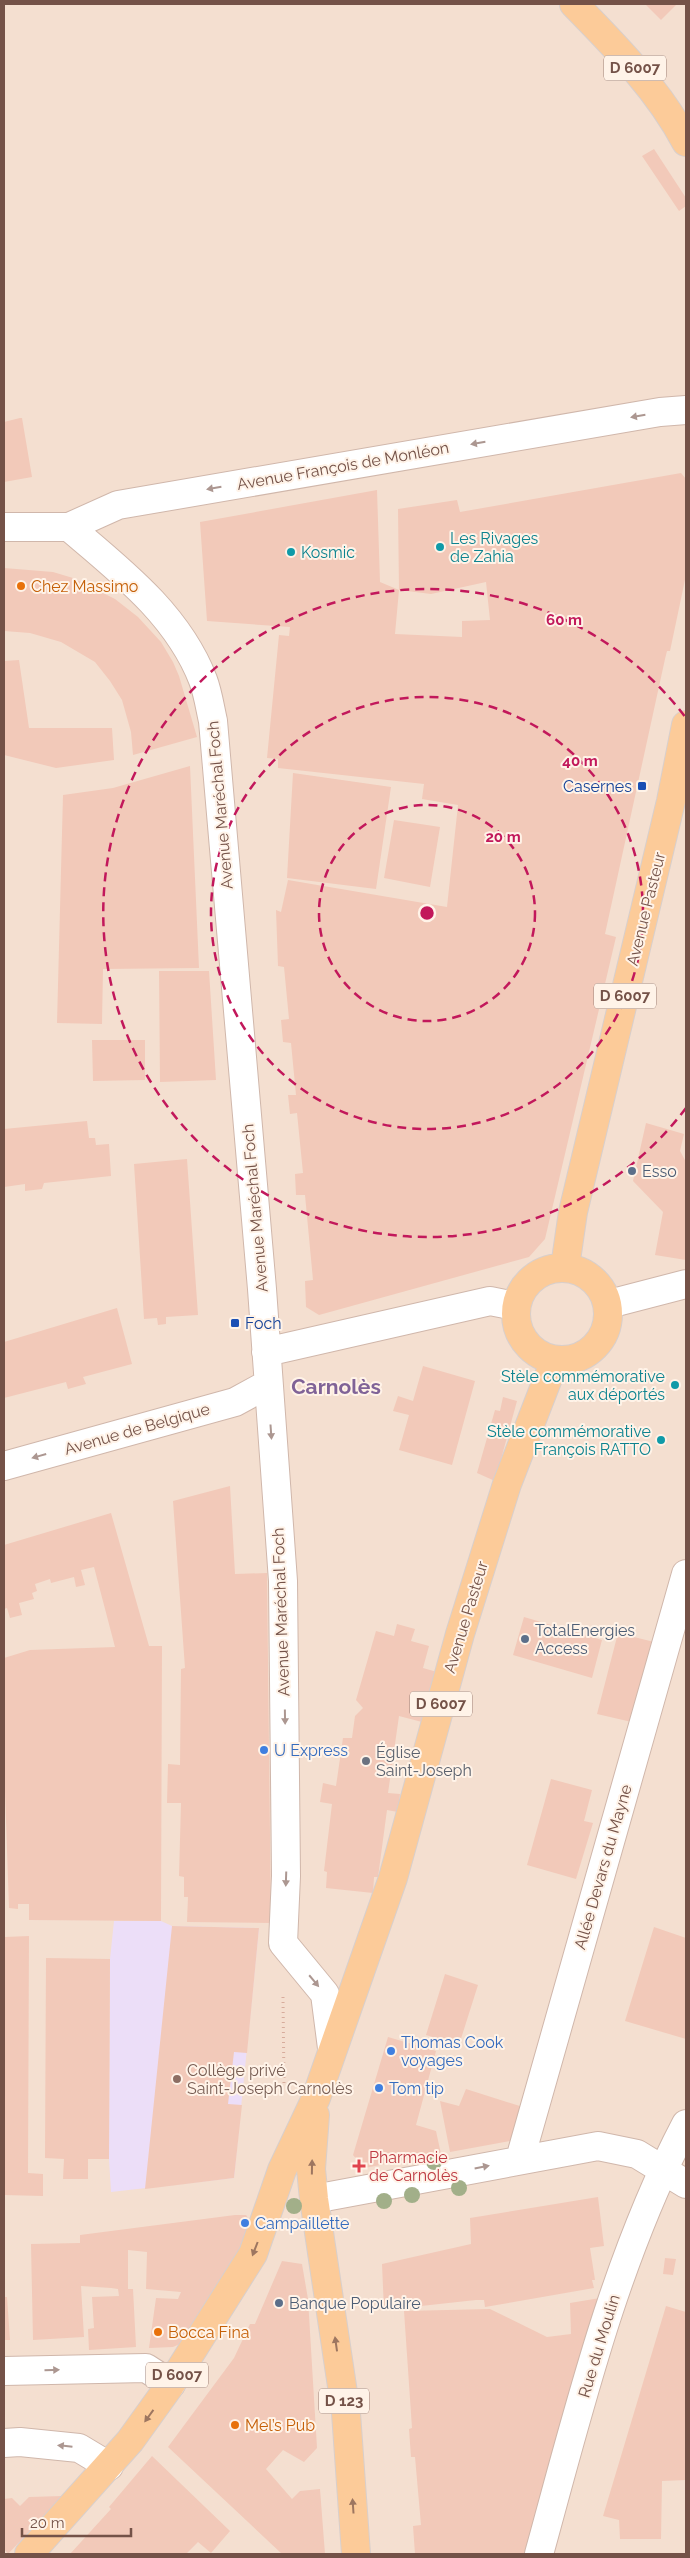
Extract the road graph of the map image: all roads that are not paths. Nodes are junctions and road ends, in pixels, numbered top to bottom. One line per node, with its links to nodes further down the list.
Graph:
1 (574, 4): 2 (main road, D 6007)
2 (686, 142)
3 (686, 410): 5 (street, Avenue François de Monléon, one-way to 5)
4 (4, 527): 5 (street, Avenue François de Monléon)
5 (69, 527): 11 (street, Avenue Maréchal Foch)
6 (686, 725): 7 (main road, Avenue Pasteur / D 6007)
7 (565, 1267): 9 (main road); 10 (main road)
8 (686, 1284): 9 (street)
9 (608, 1304): 12 (main road)
10 (515, 1306): 11 (street); 12 (main road)
11 (266, 1352): 13 (street, Avenue Maréchal Foch)
12 (555, 1360): 16 (main road, Avenue Pasteur / D 6007)
13 (268, 1384): 14 (street, Avenue de Belgique, one-way to 14); 16 (street, Avenue Maréchal Foch, one-way to 16)
14 (4, 1466)
15 (686, 1574): 19 (street, Allée Devars du Mayne)
16 (332, 2048): 17 (main road, D 6007)
17 (316, 2098): 22 (main road, D 123, one-way to 17); 24 (main road, D 6007, one-way to 24)
18 (686, 2124): 20 (street, Rue du Moulin)
19 (520, 2159): 20 (street); 22 (street, one-way to 19)
20 (664, 2168): 21 (street); 29 (street, Rue du Moulin)
21 (686, 2184)
22 (314, 2199): 28 (main road, D 123, one-way to 22)
23 (4, 2371): 24 (street, one-way to 24)
24 (171, 2384): 26 (main road, D 6007, one-way to 26)
25 (4, 2443): 26 (street, one-way to 25)
26 (109, 2466): 27 (main road, D 6007)
27 (29, 2554)
28 (356, 2554)
29 (539, 2554)

